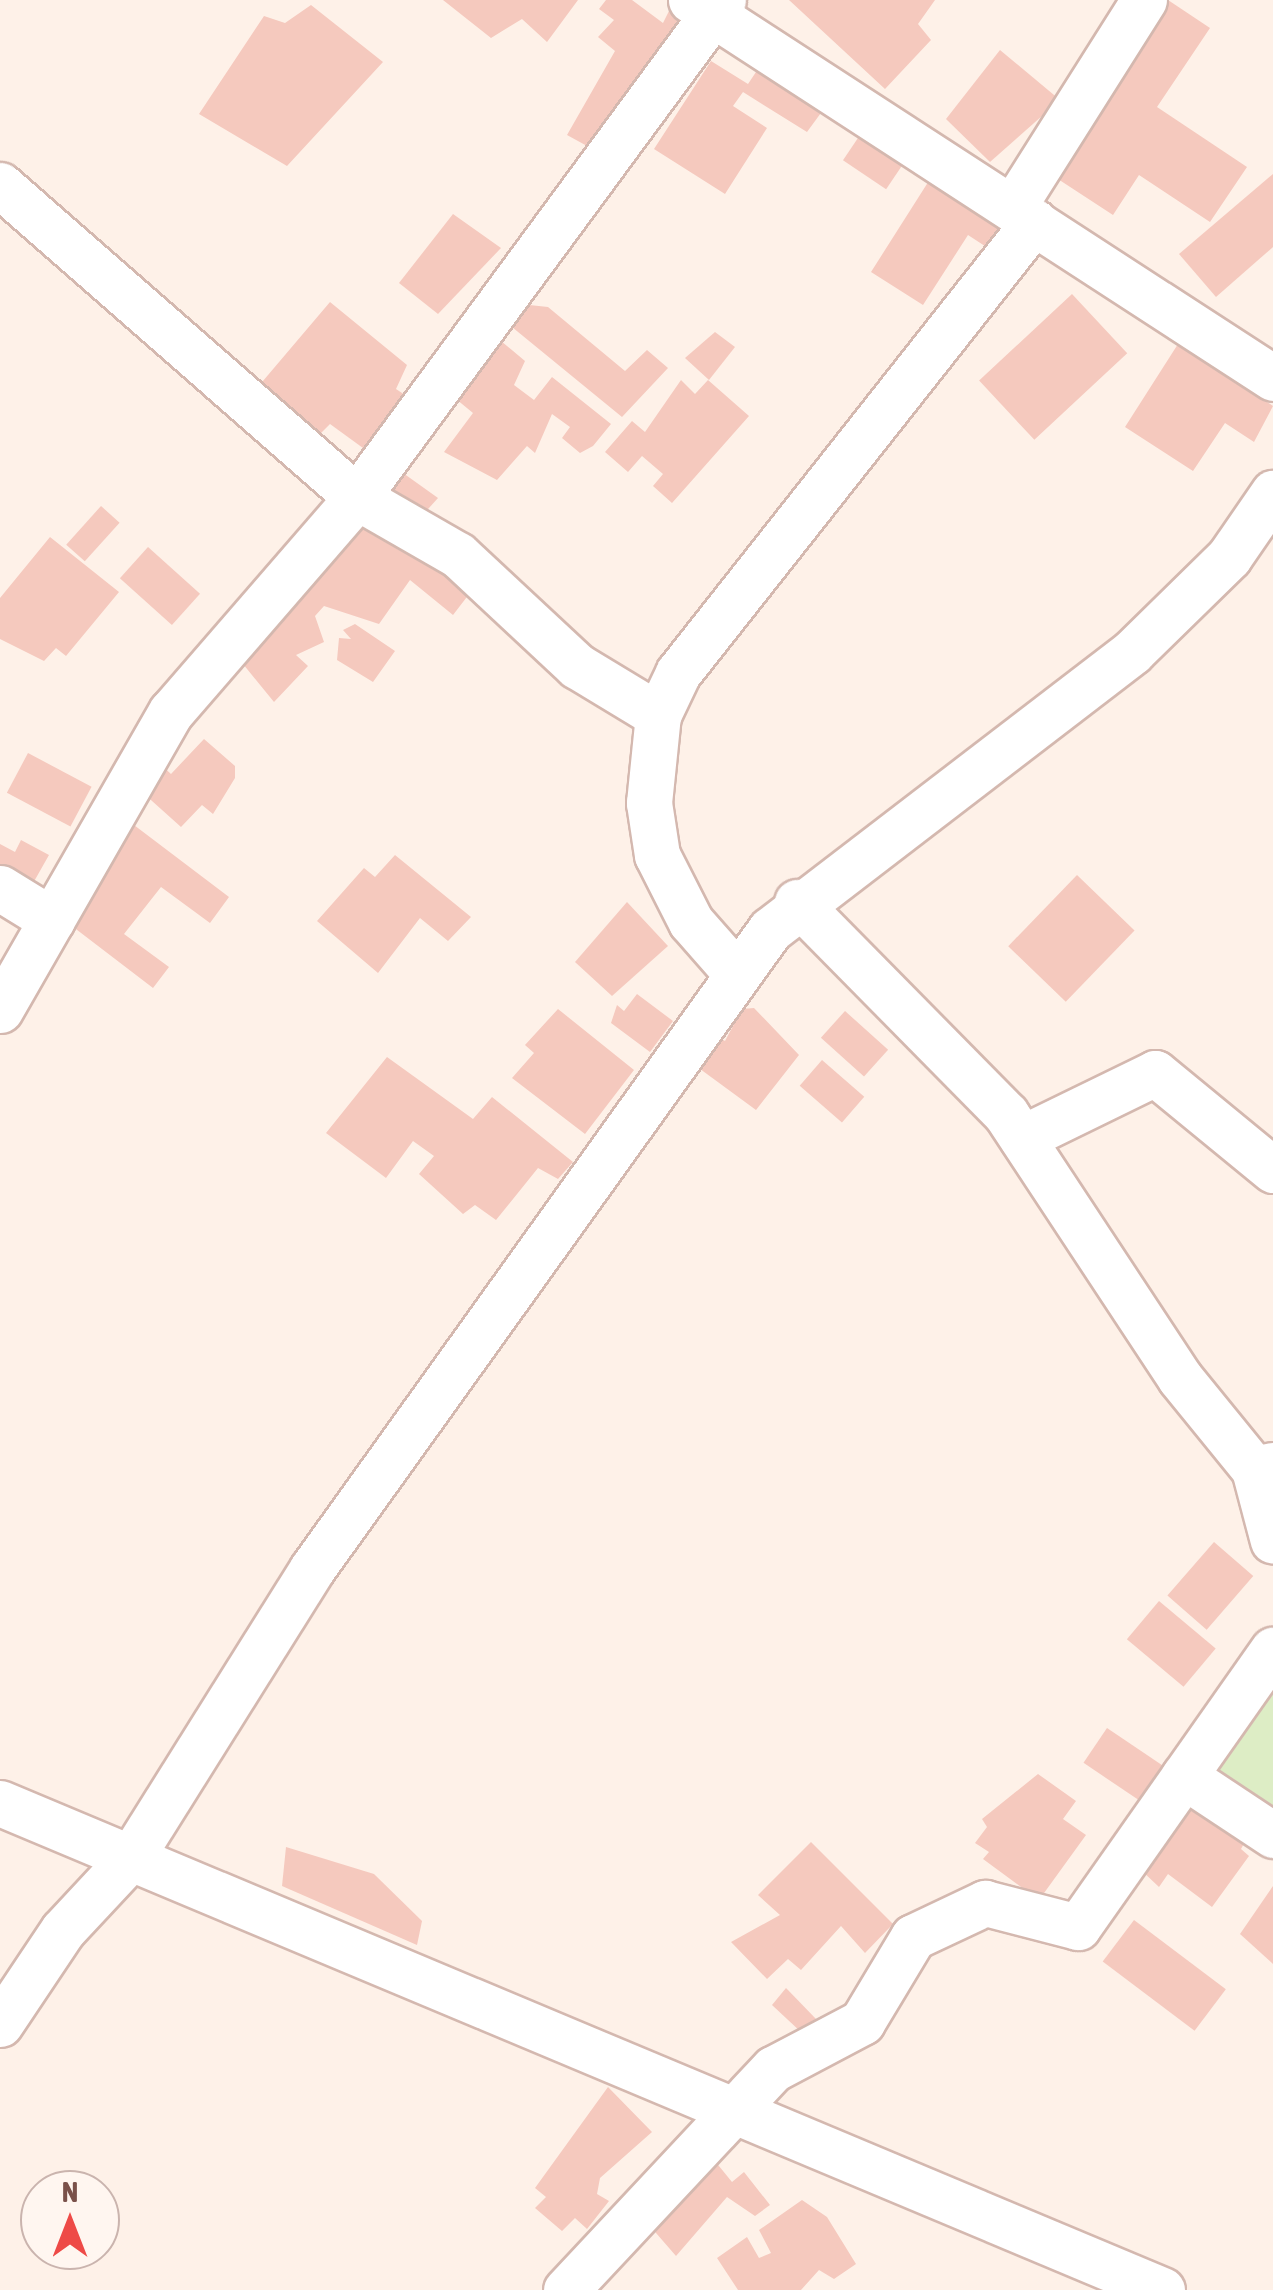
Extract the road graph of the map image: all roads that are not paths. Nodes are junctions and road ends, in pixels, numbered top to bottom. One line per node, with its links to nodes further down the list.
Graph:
1 (1144, 0): 4 (street)
2 (708, 5): 4 (street); 7 (street)
3 (0, 185): 7 (street)
4 (1024, 215): 5 (street); 8 (street)
5 (1273, 378)
6 (1273, 493): 10 (street)
7 (357, 496): 8 (street); 11 (street)
8 (658, 715): 12 (street)
9 (0, 888): 11 (street)
10 (797, 902): 12 (street); 14 (street)
11 (52, 920): 13 (street)
12 (736, 974): 22 (street)
13 (0, 1010)
14 (1022, 1138): 15 (street); 16 (street)
15 (1273, 1170)
16 (1263, 1467): 17 (street)
17 (1273, 1541)
18 (1273, 1650): 19 (street)
19 (1184, 1776): 21 (street); 24 (street)
20 (0, 1802): 22 (street)
21 (1273, 1835)
22 (132, 1856): 23 (street); 24 (street)
23 (0, 2024)
24 (728, 2111): 25 (street); 26 (street)
25 (566, 2290)
26 (1162, 2290)

